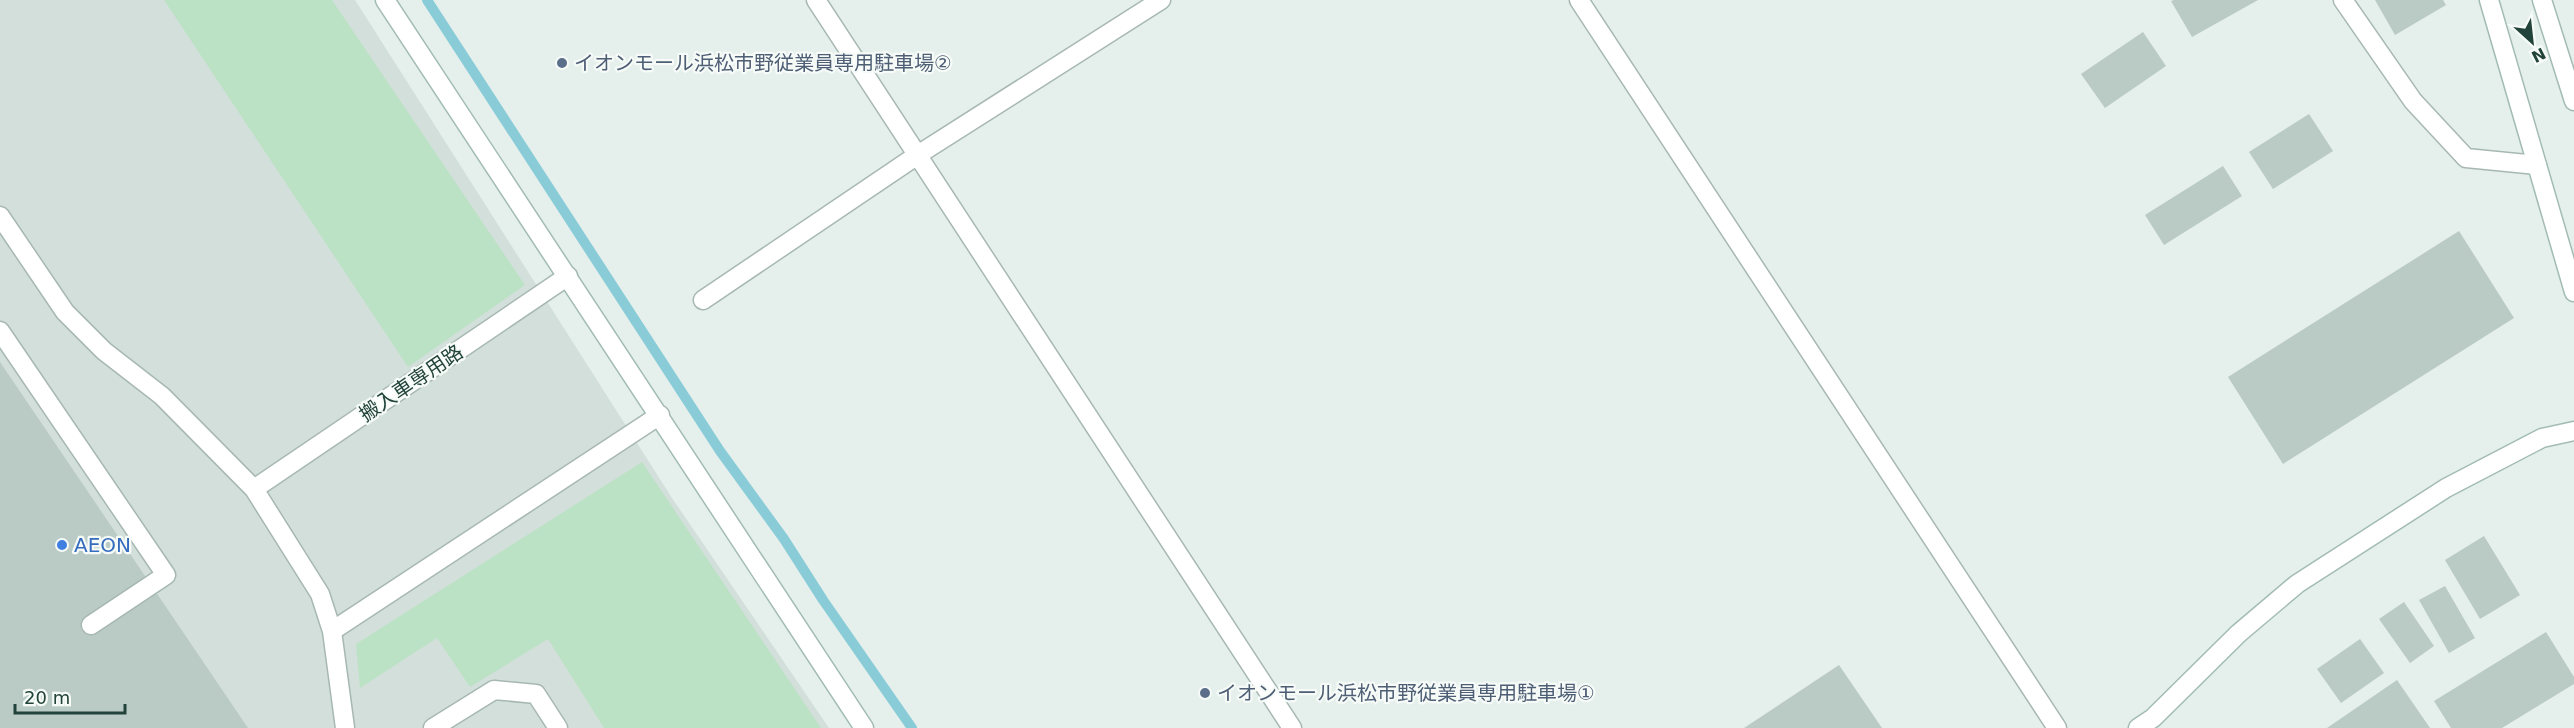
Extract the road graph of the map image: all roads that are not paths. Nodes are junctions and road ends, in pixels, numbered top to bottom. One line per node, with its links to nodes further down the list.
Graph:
1 (385, 0): 12 (street)
2 (816, 0): 9 (street)
3 (1161, 0): 9 (street)
4 (1579, 0): 26 (street)
5 (2343, 0): 10 (street)
6 (2488, 0): 10 (street)
7 (2542, 0): 8 (street)
8 (2574, 101)
9 (916, 156): 14 (street); 25 (street)
10 (2537, 165): 13 (street)
11 (0, 216): 18 (street)
12 (568, 276): 16 (street); 18 (street, 搬入車専用路)
13 (2574, 292)
14 (703, 300)
15 (0, 331): 19 (street)
16 (660, 415): 20 (street); 24 (street)
17 (2574, 431): 27 (street)
18 (254, 489): 20 (street)
19 (91, 625)
20 (332, 632): 21 (street)
21 (345, 728)
22 (433, 728): 23 (street)
23 (558, 728)
24 (864, 728)
25 (1292, 728)
26 (2057, 728)
27 (2138, 728)

